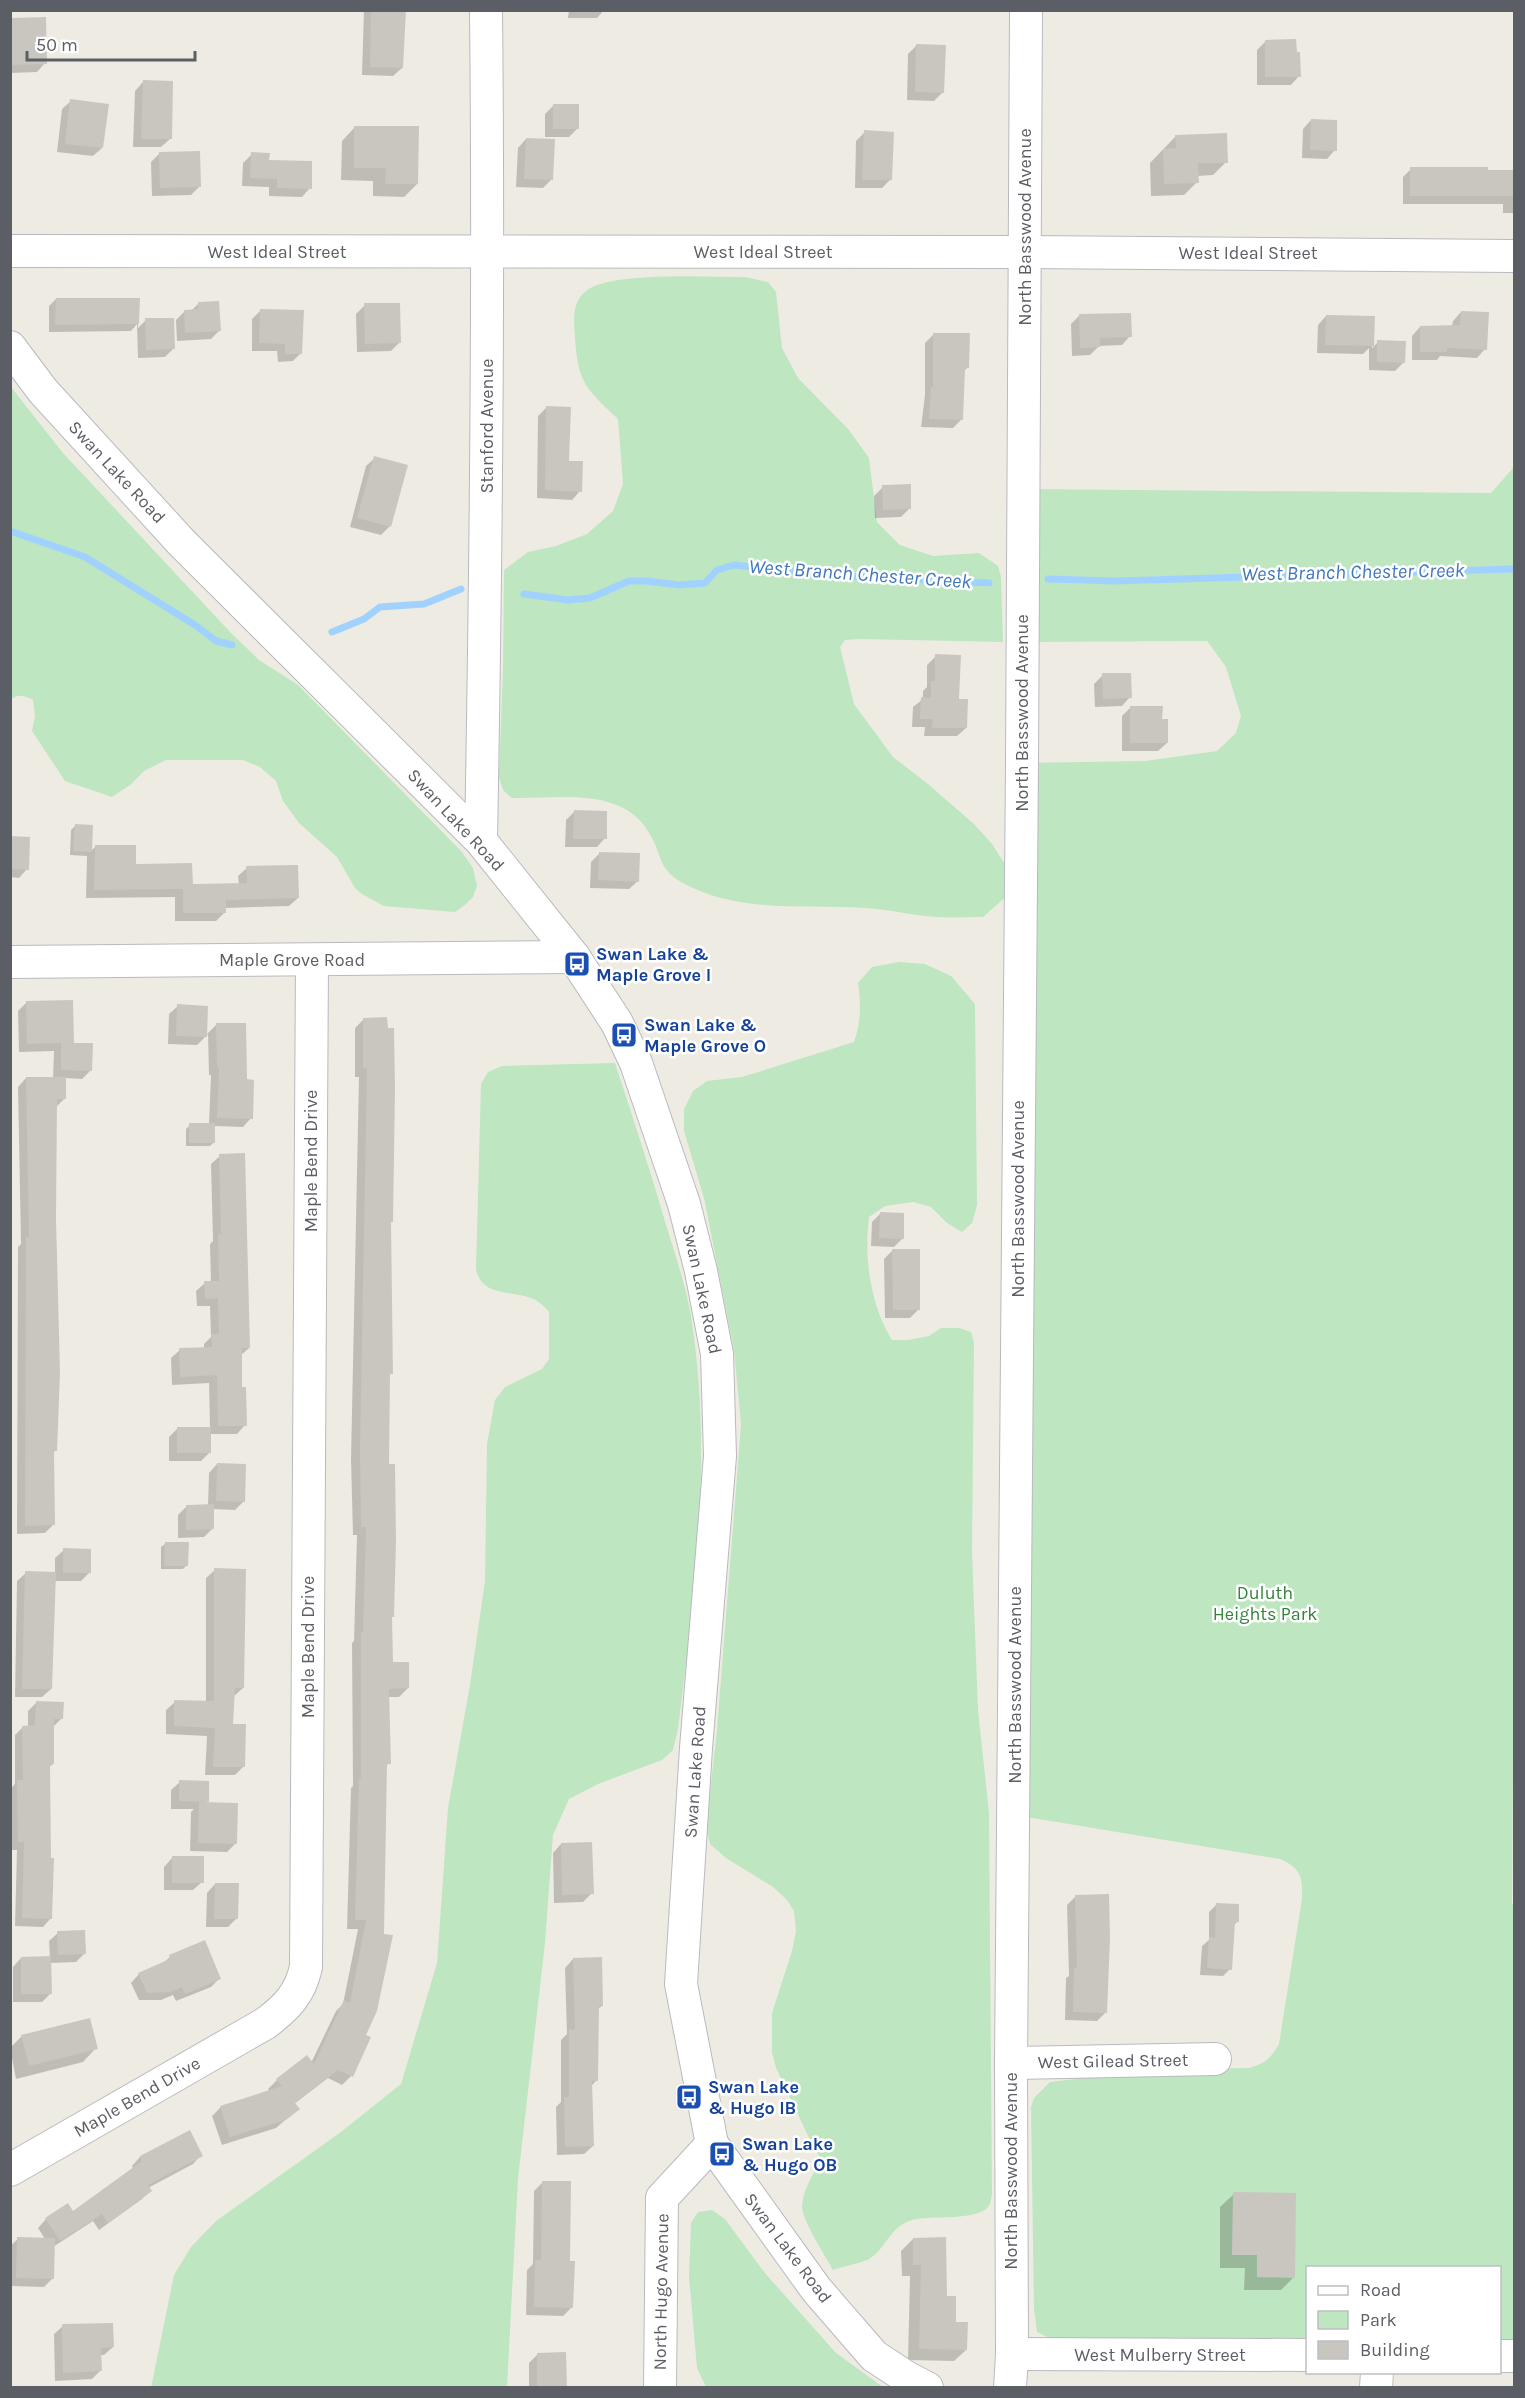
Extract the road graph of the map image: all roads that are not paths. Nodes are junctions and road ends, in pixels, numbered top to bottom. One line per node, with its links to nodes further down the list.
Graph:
1 (486, 10): 5 (street, Stanford Avenue)
2 (1026, 10): 4 (street, North Basswood Avenue)
3 (10, 251): 5 (street, West Ideal Street)
4 (1025, 252): 5 (street, West Ideal Street); 6 (street, West Ideal Street); 13 (street, North Basswood Avenue)
5 (489, 253): 8 (street, Stanford Avenue)
6 (1515, 256)
7 (10, 347): 8 (street, Swan Lake Road)
8 (481, 841): 9 (street, Swan Lake Road)
9 (574, 957): 10 (street, Maple Grove Road); 14 (street, Swan Lake Road)
10 (312, 960): 11 (street, Maple Grove Road); 15 (street, Maple Bend Drive)
11 (10, 962)
12 (1215, 2059): 13 (street, West Gilead Street)
13 (1011, 2063): 16 (street, North Basswood Avenue)
14 (712, 2144): 18 (street, North Hugo Avenue); 19 (street, Swan Lake Road)
15 (10, 2170)
16 (1012, 2354): 17 (street, West Mulberry Street); 20 (street, North Basswood Avenue)
17 (1306, 2355)
18 (660, 2388)
19 (927, 2388)
20 (1010, 2388)

